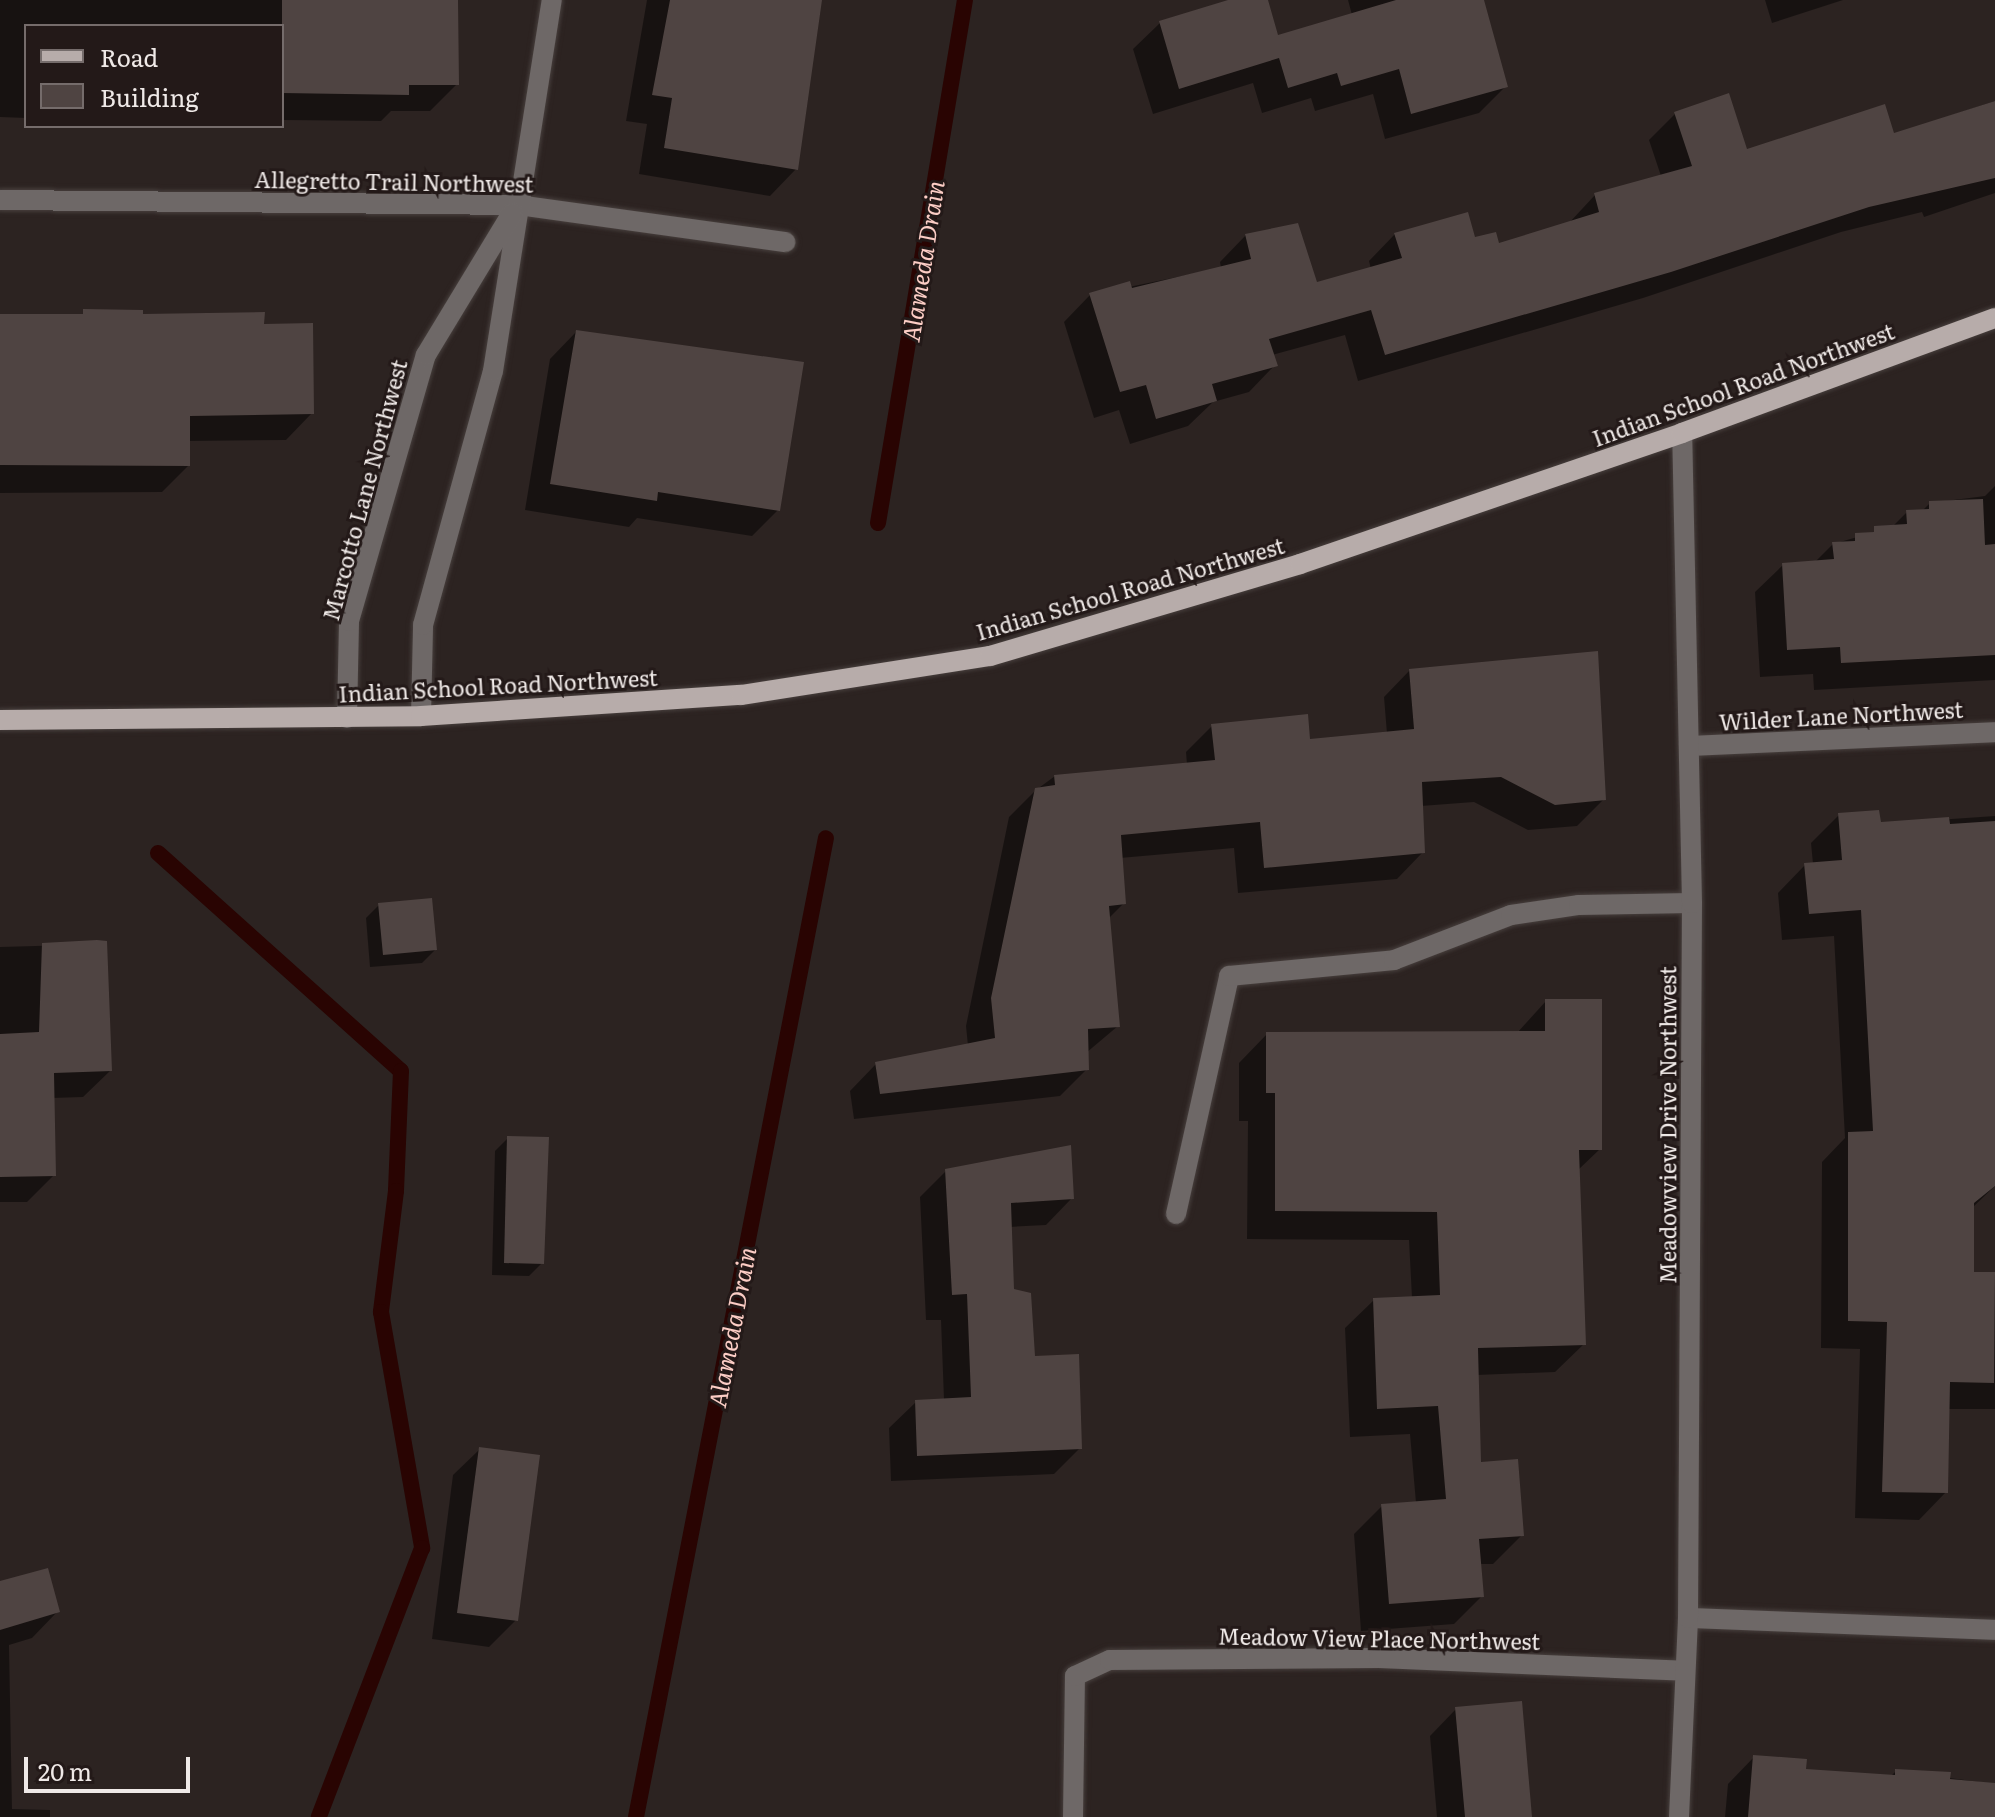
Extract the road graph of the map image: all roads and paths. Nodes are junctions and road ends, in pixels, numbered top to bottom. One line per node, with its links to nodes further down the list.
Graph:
1 (552, 0): 3 (street, Marcotto Lane Northwest)
2 (0, 200): 3 (street, Allegretto Trail Northwest)
3 (518, 205): 4 (street, Allegretto Trail Northwest); 7 (street, Marcotto Lane Northwest); 8 (street, Marcotto Lane Northwest)
4 (785, 242)
5 (1995, 318): 6 (main road, Indian School Road Northwest)
6 (1682, 433): 7 (main road, Indian School Road Northwest); 11 (street, Meadowview Drive Northwest)
7 (421, 716): 8 (main road, Indian School Road Northwest)
8 (347, 718): 9 (main road, Indian School Road Northwest)
9 (0, 720)
10 (1995, 732): 11 (street, Wilder Lane Northwest)
11 (1689, 746): 12 (street, Meadowview Drive Northwest)
12 (1692, 903): 13 (street); 14 (street, Meadowview Drive Northwest)
13 (1176, 1214)
14 (1688, 1618): 15 (street); 16 (street, Meadowview Drive Northwest)
15 (1995, 1630)
16 (1685, 1671): 17 (street, Meadow View Place Northwest); 18 (street, Meadowview Drive Northwest)
17 (1073, 1817)
18 (1679, 1817)

